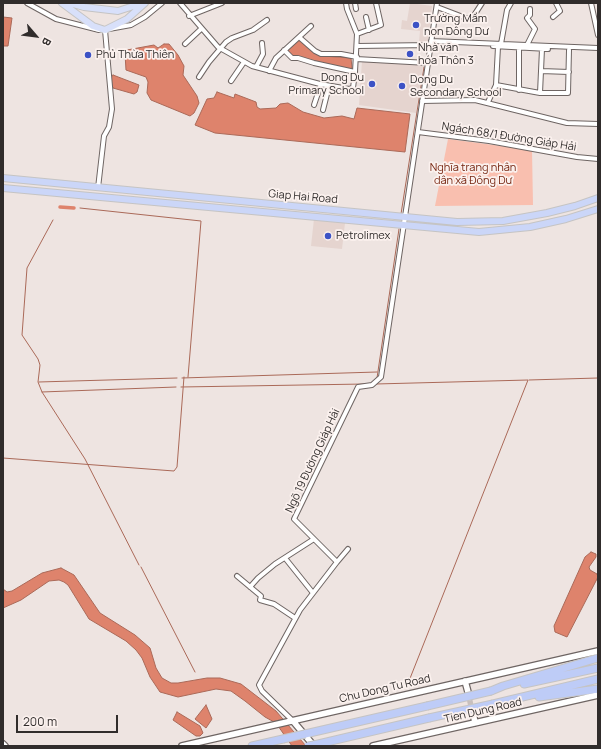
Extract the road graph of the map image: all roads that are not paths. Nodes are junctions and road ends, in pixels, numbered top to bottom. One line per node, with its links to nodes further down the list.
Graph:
1 (27, 3): 25 (street)
2 (62, 3): 25 (main road)
3 (70, 3): 4 (main road)
4 (144, 3): 25 (main road)
5 (162, 3): 25 (street)
6 (180, 3): 19 (street)
7 (222, 3): 15 (street)
8 (346, 3): 27 (street)
9 (355, 3): 17 (street)
10 (376, 3): 26 (street)
11 (482, 3): 16 (street)
12 (511, 3): 35 (street)
13 (556, 3): 21 (street)
14 (591, 3): 28 (street)
15 (210, 5): 19 (street)
16 (437, 5): 31 (street)
17 (356, 9)
18 (530, 9): 33 (street)
19 (189, 16): 24 (street)
20 (366, 17): 26 (street)
21 (553, 17)
22 (267, 20): 39 (street)
23 (311, 26): 29 (street)
24 (201, 29): 32 (street); 39 (street)
25 (105, 30): 67 (street)
26 (369, 30): 27 (street)
27 (357, 34): 34 (street)
28 (598, 35)
29 (299, 36): 41 (street); 43 (street)
30 (262, 43): 46 (street)
31 (431, 43): 34 (street); 35 (street); 45 (street)
32 (185, 44)
33 (527, 45): 35 (street); 36 (street)
34 (357, 46): 43 (street)
35 (499, 46): 37 (street); 54 (street)
36 (576, 47): 38 (street); 42 (street)
37 (519, 48): 40 (street); 56 (street)
38 (598, 48)
39 (221, 49): 44 (street); 51 (street)
40 (542, 49): 42 (street); 48 (street)
41 (284, 50): 47 (street); 49 (street)
42 (569, 50): 50 (street)
43 (356, 59): 45 (street); 49 (street)
44 (244, 62): 46 (street); 52 (street)
45 (428, 63): 58 (street)
46 (256, 68): 47 (street)
47 (269, 71): 53 (street)
48 (541, 71): 50 (street); 57 (street)
49 (355, 72): 55 (street)
50 (569, 72): 57 (street)
51 (198, 77)
52 (231, 81)
53 (321, 84): 55 (street); 60 (street)
54 (496, 85): 56 (street); 59 (street)
55 (329, 86): 61 (street)
56 (519, 90): 57 (street)
57 (540, 93)
58 (422, 101): 59 (street); 63 (street)
59 (488, 102): 62 (street)
60 (314, 105)
61 (323, 110)
62 (598, 124)
63 (418, 132): 64 (street, Ngách 68/1 Đường Giáp Hải); 72 (street)
64 (598, 159)
65 (3, 178): 67 (highway, Giap Hai Road)
66 (3, 188): 69 (highway, Giap Hai Road)
67 (98, 188): 68 (highway, Giap Hai Road)
68 (109, 189): 69 (highway); 72 (highway, Giap Hai Road)
69 (108, 198): 73 (highway, Giap Hai Road)
70 (598, 198): 72 (highway, Giap Hai Road)
71 (598, 209): 73 (highway, Giap Hai Road)
72 (405, 217): 73 (street)
73 (403, 226): 74 (street, Ngõ 19 Đường Giáp Hải)
74 (314, 539): 76 (street); 77 (street, Ngõ 19 Đường Giáp Hải)
75 (348, 548): 77 (street)
76 (285, 558): 79 (street); 80 (street)
77 (337, 562): 80 (street)
78 (237, 576): 79 (street)
79 (250, 586): 81 (street)
80 (313, 593): 81 (street)
81 (295, 618): 93 (street)
82 (598, 651): 86 (main road, Chu Dong Tu Road)
83 (598, 658): 89 (highway)
84 (598, 668): 89 (highway)
85 (598, 679): 91 (highway)
86 (465, 681): 88 (main road); 93 (main road, Chu Dong Tu Road)
87 (598, 689): 91 (highway)
88 (468, 692)
89 (491, 692): 98 (highway, bridge)
90 (598, 695): 94 (main road, Tien Dung Road)
91 (493, 704): 99 (highway, bridge)
92 (472, 712): 94 (main road)
93 (291, 721): 97 (main road, Chu Dong Tu Road); 99 (main road)
94 (475, 723): 100 (main road, Tien Dung Road)
95 (3, 744): 96 (main road)
96 (5, 746)
97 (182, 746)
98 (252, 746)
99 (312, 746)
100 (373, 746)

